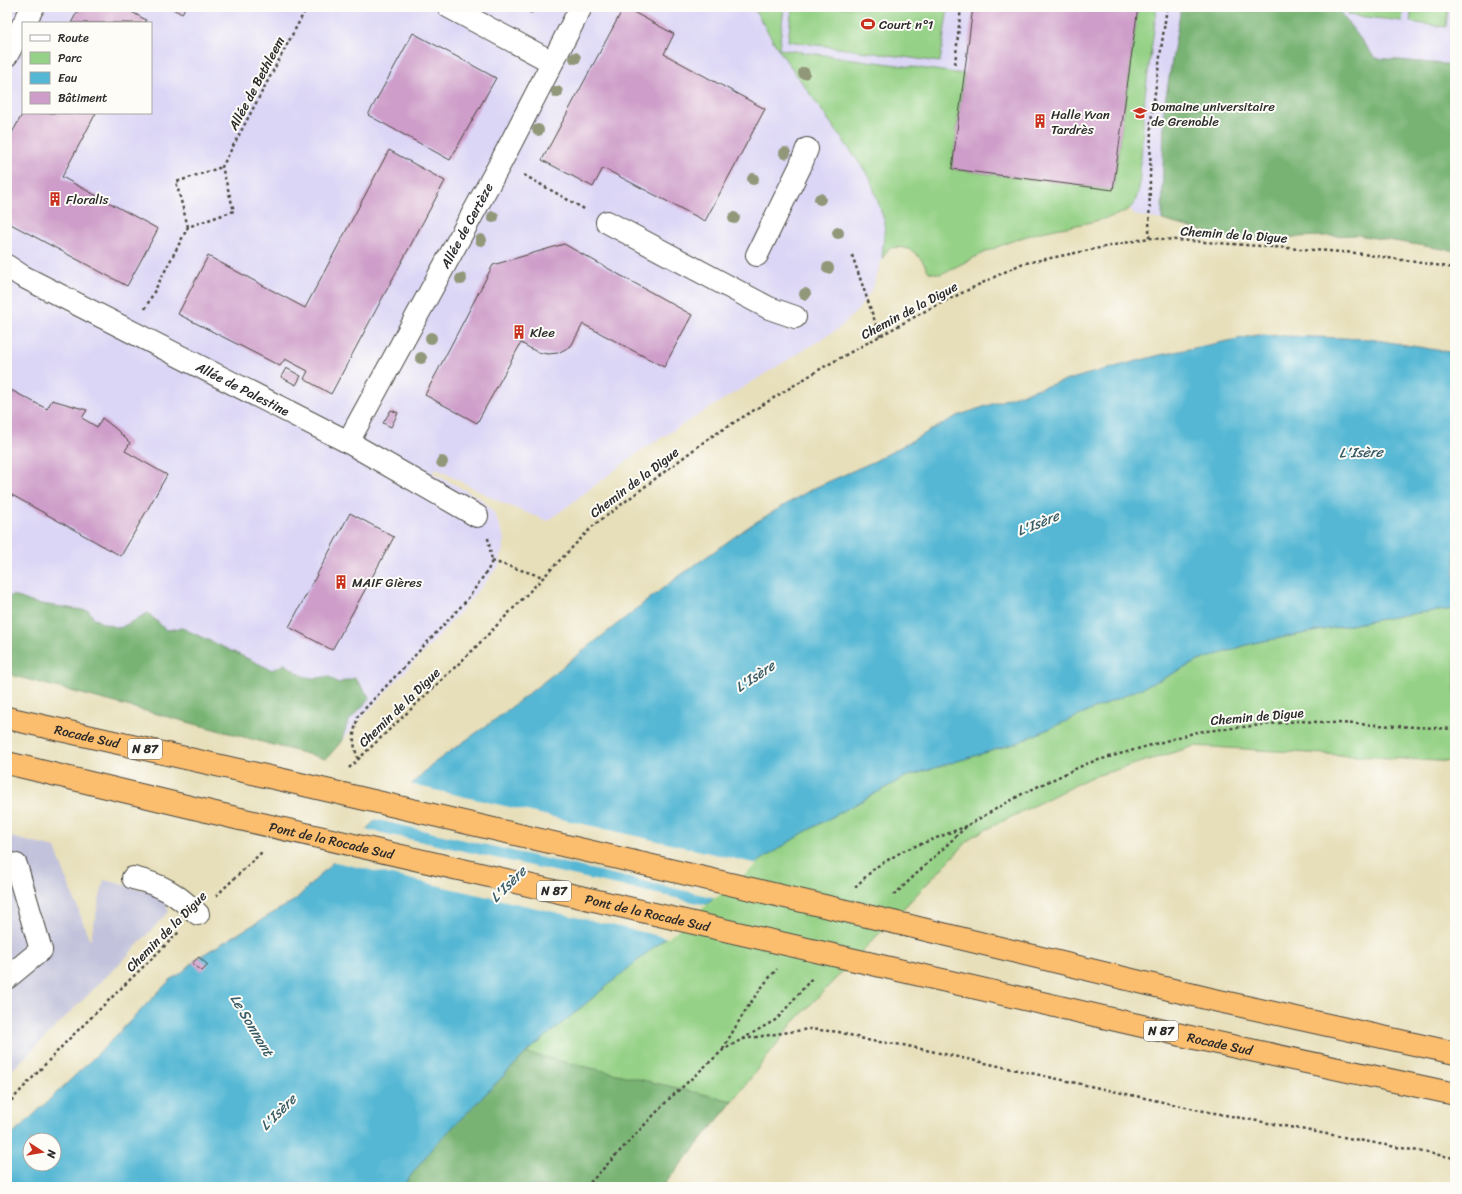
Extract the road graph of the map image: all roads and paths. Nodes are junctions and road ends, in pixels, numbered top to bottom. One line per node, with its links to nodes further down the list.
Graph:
1 (33, 7): 7 (street)
2 (307, 7): 14 (path, Allée de Bethleem)
3 (449, 7): 10 (street)
4 (581, 7): 10 (street, Allée de Certèze)
5 (961, 7): 11 (path)
6 (1167, 7): 17 (path)
7 (25, 22)
8 (22, 28): 9 (street)
9 (7, 55)
10 (552, 62): 13 (street, Allée de Certèze)
11 (955, 64)
12 (806, 149): 18 (street)
13 (501, 162): 15 (path); 25 (street, Allée de Certèze)
14 (222, 167): 16 (path); 16 (path)
15 (607, 222): 22 (street)
16 (188, 227): 23 (path)
17 (1149, 238): 21 (path, Chemin de la Digue); 24 (path, Chemin de la Digue)
18 (757, 255)
19 (852, 255): 24 (path)
20 (7, 266): 23 (street, Allée de Palestine)
21 (1455, 268)
22 (795, 316)
23 (133, 333): 25 (street, Allée de Palestine)
24 (880, 336): 28 (path, Chemin de la Digue)
25 (348, 442): 26 (street, Allée de Palestine)
26 (477, 516): 27 (path)
27 (492, 561): 28 (path); 31 (path)
28 (544, 577): 31 (path, Chemin de la Digue)
29 (7, 718): 42 (highway, Rocade Sud / N 87, bridge)
30 (1455, 729): 33 (path, Chemin de Digue)
31 (358, 759): 34 (path, Chemin de la Digue)
32 (7, 763): 39 (highway, Pont de la Rocade Sud / N 87, bridge)
33 (1088, 763)
34 (347, 770)
35 (268, 845): 38 (path, Chemin de la Digue)
36 (7, 863): 40 (street)
37 (133, 878): 38 (street)
38 (198, 914): 45 (path, Chemin de la Digue)
39 (868, 963): 43 (highway, Rocade Sud / N 87)
40 (7, 978)
41 (741, 1040): 46 (path)
42 (1455, 1053)
43 (1455, 1094)
44 (668, 1100): 47 (path)
45 (7, 1105)
46 (1455, 1158)
47 (586, 1187)

